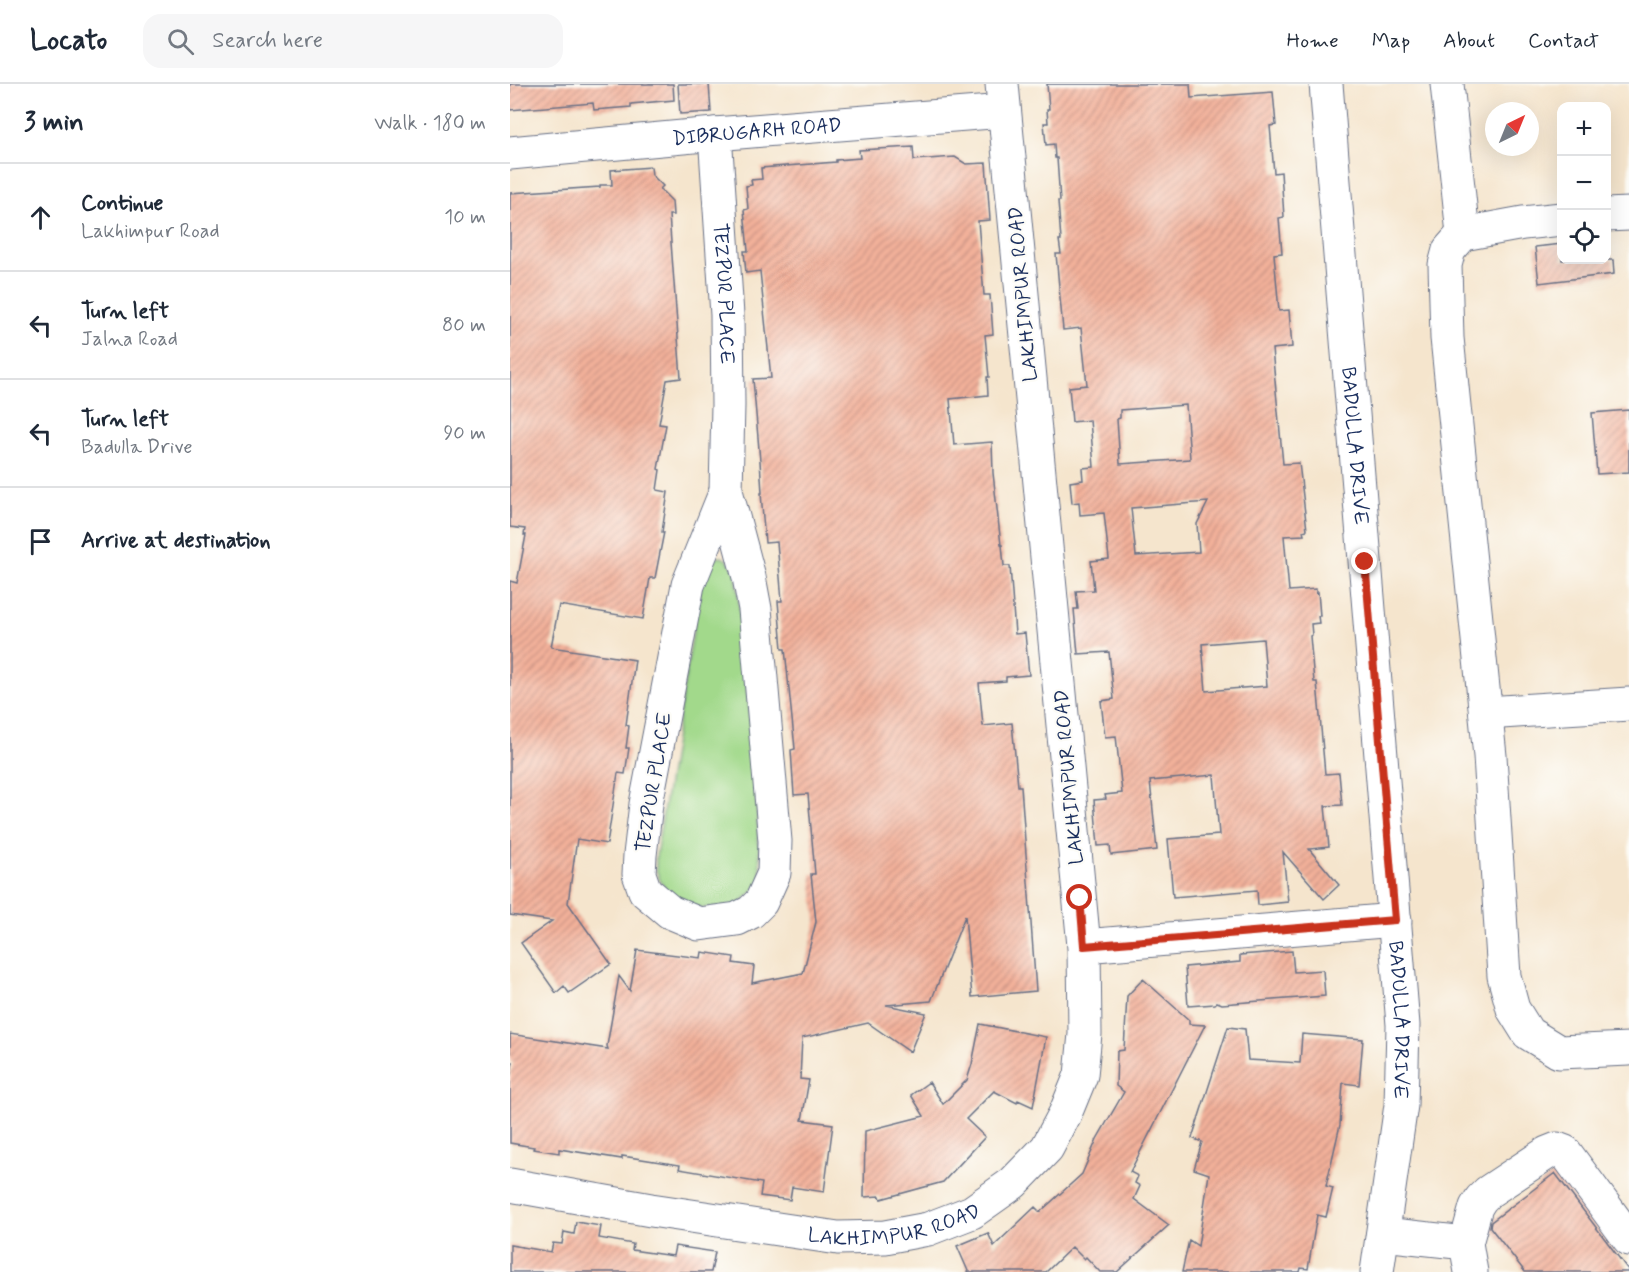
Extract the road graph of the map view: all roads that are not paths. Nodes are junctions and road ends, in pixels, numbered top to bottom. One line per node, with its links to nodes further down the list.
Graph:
1 (1326, 84): 13 (street, BADULLA DRIVE)
2 (1447, 84): 9 (street)
3 (1003, 98): 4 (street, DIBRUGARH ROAD); 14 (street, LAKHIMPUR ROAD)
4 (715, 134): 5 (street, DIBRUGARH ROAD); 10 (street, TEZPUR PLACE)
5 (510, 153)
6 (1629, 214): 7 (street)
7 (1611, 215)
8 (1557, 220): 9 (street)
9 (1463, 234): 12 (street)
10 (726, 491): 10 (street, TEZPUR PLACE)
11 (1629, 704): 12 (street)
12 (1485, 713): 15 (street)
13 (1395, 920): 14 (street); 17 (street, BADULLA DRIVE)
14 (1084, 946): 16 (street, LAKHIMPUR ROAD)
15 (1629, 1049)
16 (510, 1185)
17 (1383, 1234): 19 (street); 20 (street, BADULLA DRIVE)
18 (1629, 1239): 19 (street)
19 (1469, 1258)
20 (1377, 1272)

